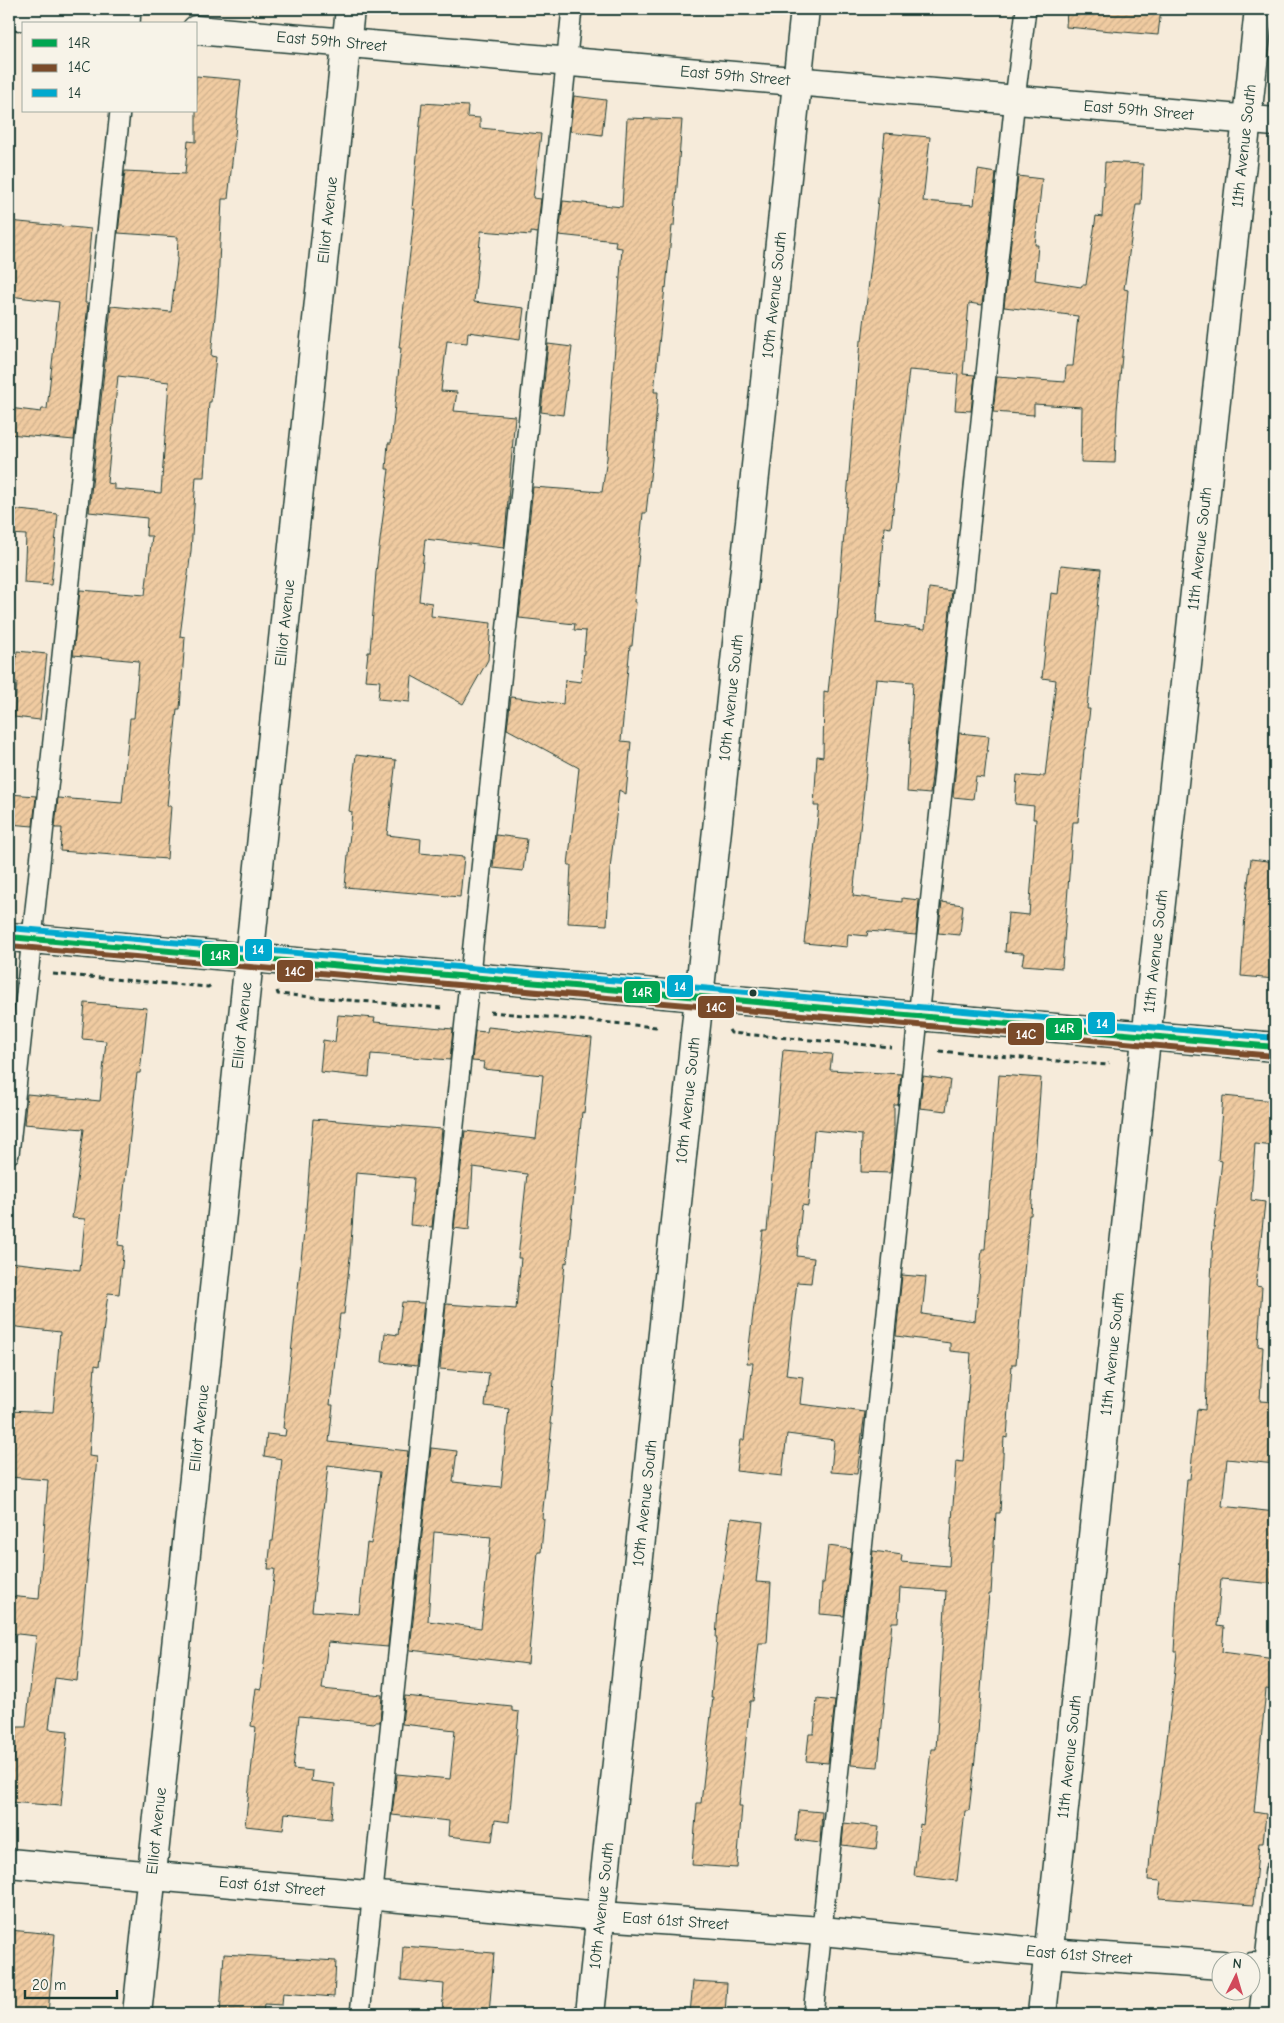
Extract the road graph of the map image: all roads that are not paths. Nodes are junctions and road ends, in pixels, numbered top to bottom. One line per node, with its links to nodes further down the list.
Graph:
1 (131, 9): 9 (lane)
2 (350, 9): 11 (street, Elliot Avenue)
3 (572, 9): 12 (lane)
4 (805, 9): 13 (street, 10th Avenue South)
5 (1026, 9): 14 (lane)
6 (1259, 9): 16 (street, 11th Avenue South)
7 (9, 15): 8 (street)
8 (93, 22)
9 (130, 22)
10 (198, 30): 11 (street, East 59th Street)
11 (346, 43): 12 (street, East 59th Street); 19 (street, Elliot Avenue)
12 (567, 62): 13 (street, East 59th Street); 20 (lane)
13 (797, 80): 14 (street, East 59th Street); 21 (street, 10th Avenue South)
14 (1015, 99): 16 (street, East 59th Street); 22 (lane)
15 (120, 112): 18 (lane)
16 (1247, 119): 17 (street, East 59th Street); 23 (street, 11th Avenue South)
17 (1275, 122)
18 (20, 938): 19 (street); 25 (lane)
19 (249, 958): 20 (street); 28 (street, Elliot Avenue)
20 (469, 977): 21 (street); 29 (lane)
21 (699, 996): 22 (street); 30 (street, 10th Avenue South)
22 (919, 1016): 23 (street); 31 (lane)
23 (1147, 1036): 24 (street); 32 (street, 11th Avenue South)
24 (1275, 1046)
25 (9, 1154)
26 (9, 1863): 28 (street, East 61st Street)
27 (1275, 1870): 34 (lane)
28 (153, 1877): 29 (street, East 61st Street); 35 (street, Elliot Avenue)
29 (373, 1895): 30 (street, East 61st Street); 36 (lane)
30 (601, 1916): 31 (street, East 61st Street); 37 (street, 10th Avenue South)
31 (822, 1930): 32 (street, East 61st Street); 38 (lane)
32 (1048, 1953): 33 (street, East 61st Street); 39 (street, 11th Avenue South)
33 (1212, 1964)
34 (1264, 1968): 40 (lane)
35 (137, 2014)
36 (360, 2014)
37 (590, 2014)
38 (813, 2014)
39 (1042, 2014)
40 (1259, 2014)

